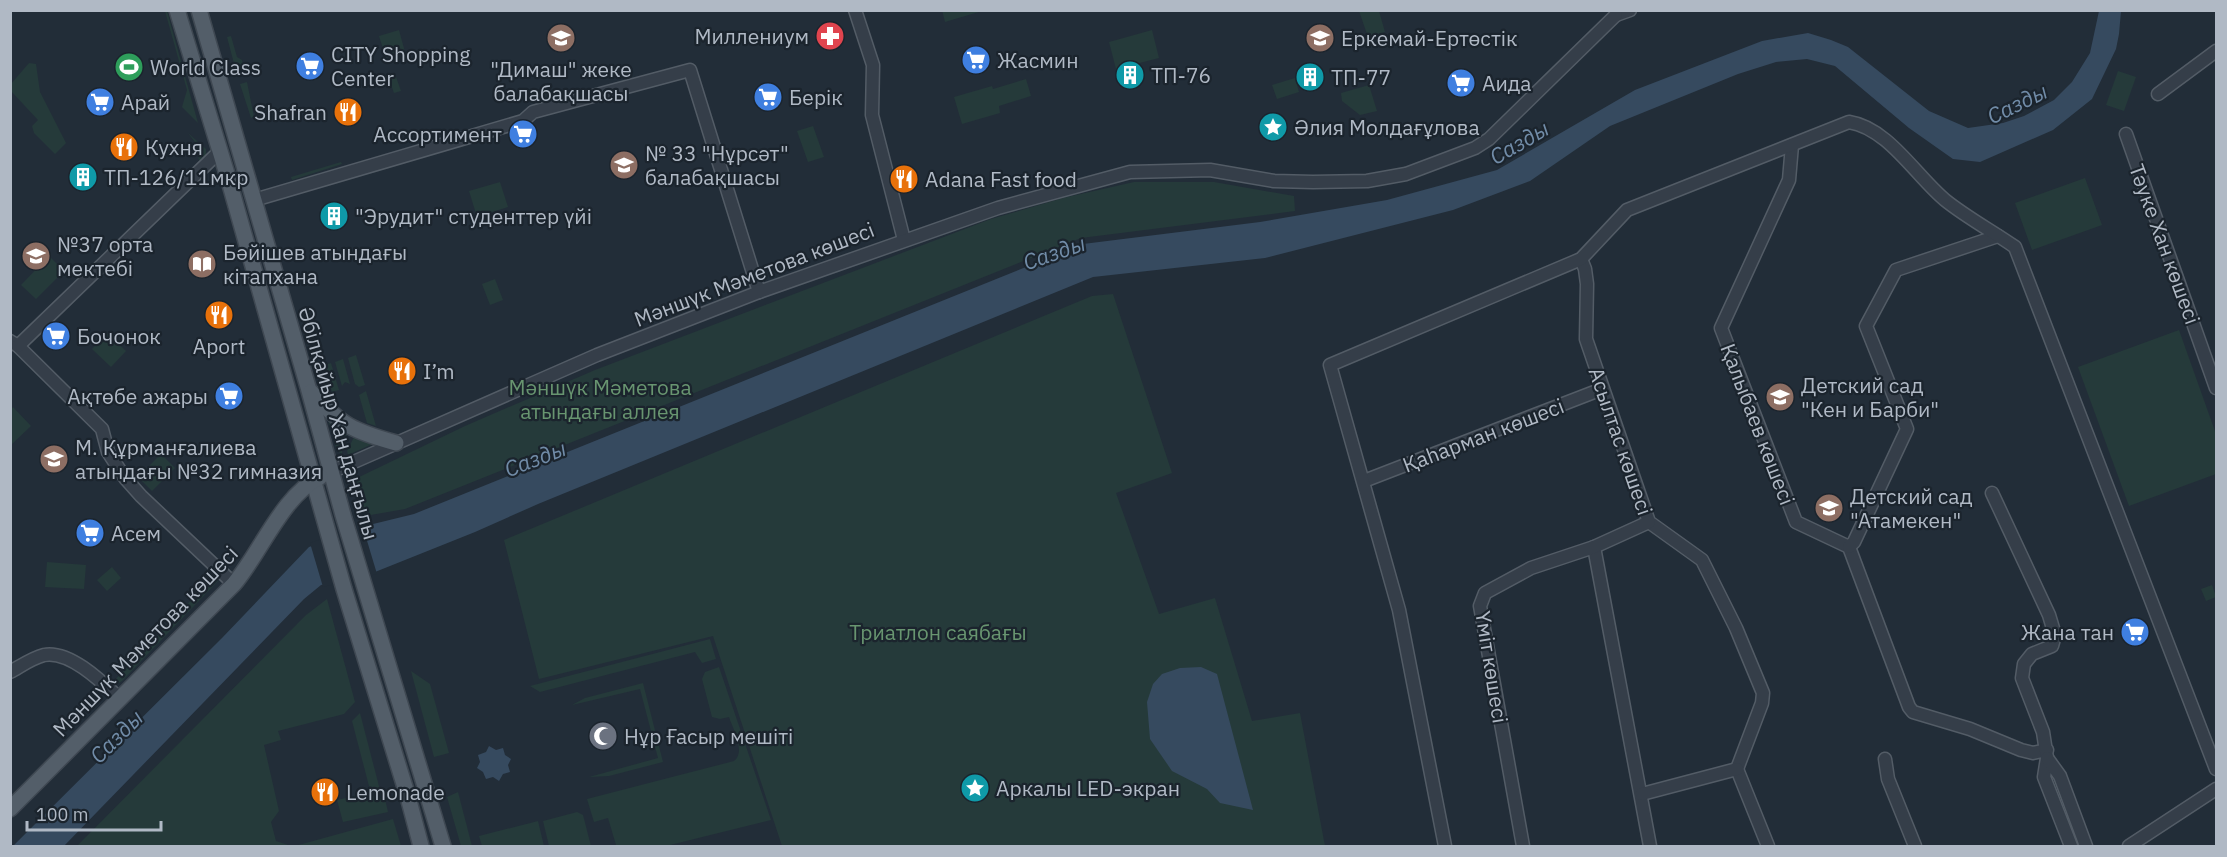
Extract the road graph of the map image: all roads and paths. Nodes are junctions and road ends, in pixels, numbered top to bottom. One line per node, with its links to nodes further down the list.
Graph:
1 (177, 10): 10 (main road, Әбілқайыр Хан даңғылы)
2 (199, 10): 11 (main road, Әбілқайыр Хан даңғылы)
3 (855, 10): 13 (street)
4 (1630, 10): 5 (street)
5 (1615, 13): 13 (street, Мәншүк Мәметова көшесі)
6 (2217, 51): 7 (street)
7 (2158, 93)
8 (2126, 134): 21 (street, Тәуке Хан көшесі)
9 (1792, 145): 12 (street); 14 (street); 31 (street, Қалыбаев көшесі)
10 (220, 151): 16 (main road, Әбілқайыр Хан даңғылы); 18 (street)
11 (254, 200): 15 (main road, Әбілқайыр Хан даңғылы); 17 (street)
12 (1998, 236): 31 (street); 40 (street)
13 (904, 240): 17 (street, Мәншүк Мәметова көшесі)
14 (1581, 259): 22 (street, Асылтас көшесі); 27 (street)
15 (277, 280): 16 (main road); 19 (main road, Әбілқайыр Хан даңғылы)
16 (258, 285): 20 (main road, Әбілқайыр Хан даңғылы)
17 (759, 292): 24 (street, Мәншүк Мәметова көшесі)
18 (14, 344): 32 (street)
19 (303, 368): 20 (main road); 23 (main road, Әбілқайыр Хан даңғылы)
20 (284, 374): 26 (main road, Әбілқайыр Хан даңғылы)
21 (2217, 388)
22 (1602, 389): 27 (street, Қаһарман көшесі); 29 (street, Асылтас көшесі)
23 (309, 390): 24 (main road); 25 (main road, Әбілқайыр Хан даңғылы)
24 (396, 443): 25 (street, Мәншүк Мәметова көшесі)
25 (331, 472): 26 (main road, Мәншүк Мәметова көшесі); 36 (main road, Әбілқайыр Хан даңғылы)
26 (314, 480): 32 (main road, Мәншүк Мәметова көшесі); 35 (main road, Әбілқайыр Хан даңғылы)
27 (1364, 481): 46 (street)
28 (1992, 493): 37 (street)
29 (1649, 522): 30 (street, Үміт көшесі); 39 (street, Асылтас көшесі)
30 (1594, 547): 42 (street); 47 (street, Үміт көшесі)
31 (1850, 547): 37 (street)
32 (234, 584): 34 (main road, Мәншүк Мәметова көшесі)
33 (10, 672): 34 (street)
34 (120, 699): 43 (main road, Мәншүк Мәметова көшесі)
35 (378, 700): 36 (main road); 44 (main road, Әбілқайыр Хан даңғылы)
36 (410, 732): 45 (main road, Әбілқайыр Хан даңғылы)
37 (2047, 754): 51 (street); 52 (street)
38 (1885, 759): 50 (street)
39 (1737, 769): 42 (street); 49 (street)
40 (2217, 769)
41 (2217, 789): 53 (street)
42 (1642, 794): 48 (street)
43 (10, 809)
44 (421, 846)
45 (443, 846)
46 (1445, 846)
47 (1523, 846)
48 (1650, 846)
49 (1768, 846)
50 (1915, 846)
51 (2071, 846)
52 (2086, 846)
53 (2129, 846)

